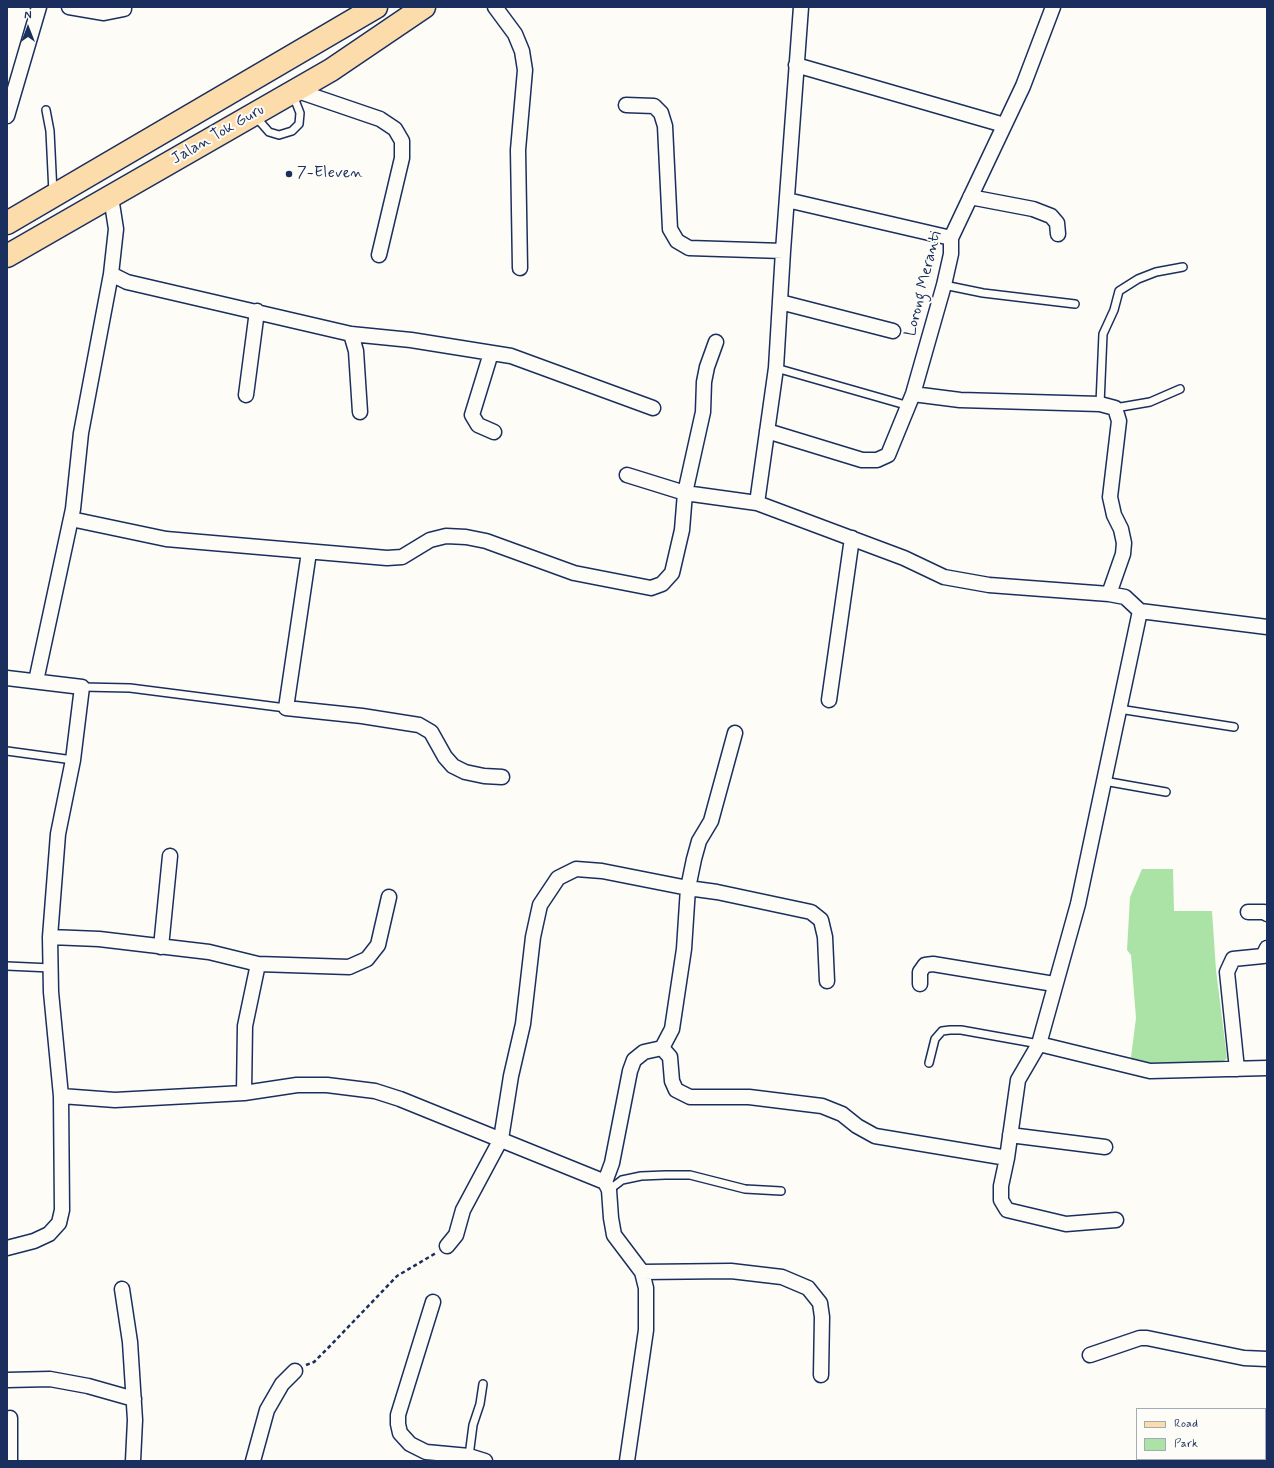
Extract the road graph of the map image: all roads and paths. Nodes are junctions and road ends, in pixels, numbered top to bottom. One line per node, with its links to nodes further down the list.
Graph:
1 (39, 7): 14 (street)
2 (69, 7): 8 (street)
3 (376, 7): 11 (main road, Jalan Tok Guru)
4 (424, 7): 10 (main road, Jalan Tok Guru)
5 (495, 7): 27 (street)
6 (801, 7): 9 (street)
7 (1053, 7): 16 (street, Lorong Meranti)
8 (124, 9)
9 (796, 65): 16 (street); 20 (street)
10 (293, 91): 15 (main road, Jalan Tok Guru); 15 (lane); 25 (street)
11 (230, 93): 15 (main road); 18 (main road, Jalan Tok Guru)
12 (626, 105): 24 (street)
13 (46, 110): 18 (lane)
14 (7, 116)
15 (250, 116): 17 (main road, Jalan Tok Guru)
16 (1004, 125): 19 (street, Lorong Meranti)
17 (111, 196): 26 (main road, Jalan Tok Guru); 29 (street)
18 (53, 197): 21 (main road, Jalan Tok Guru)
19 (970, 197): 22 (street); 23 (street, Lorong Meranti)
20 (787, 200): 23 (street); 24 (street)
21 (9, 219)
22 (1058, 234)
23 (951, 238): 30 (street, Lorong Meranti)
24 (783, 251): 31 (street)
25 (379, 255)
26 (7, 256)
27 (520, 268)
28 (1183, 268): 42 (lane)
29 (111, 274): 33 (street); 51 (street)
30 (944, 285): 32 (lane); 41 (street, Lorong Meranti)
31 (780, 302): 34 (street); 38 (street)
32 (1075, 304)
33 (257, 311): 35 (street); 40 (street)
34 (893, 331)
35 (351, 334): 37 (street); 45 (street)
36 (716, 342): 49 (street)
37 (491, 353): 43 (street); 47 (street)
38 (776, 368): 41 (lane); 46 (street)
39 (1180, 389): 44 (lane)
40 (246, 395)
41 (911, 400): 42 (street); 46 (street, Lorong Meranti)
42 (1100, 404): 44 (street)
43 (653, 408)
44 (1115, 408): 54 (street)
45 (360, 412)
46 (767, 430): 50 (street)
47 (494, 432)
48 (627, 475): 49 (street)
49 (685, 493): 50 (street); 53 (street)
50 (757, 503): 52 (street)
51 (71, 519): 53 (street); 58 (street)
52 (852, 538): 54 (street); 60 (street)
53 (309, 552): 61 (street)
54 (1109, 594): 55 (street)
55 (1140, 611): 56 (street); 62 (street)
56 (1267, 627)
57 (7, 678): 58 (street)
58 (36, 681): 59 (street)
59 (82, 687): 61 (lane); 66 (street)
60 (828, 700)
61 (286, 708): 67 (street)
62 (1119, 709): 63 (lane); 68 (street)
63 (1234, 727)
64 (735, 734): 71 (street)
65 (7, 751): 66 (lane)
66 (73, 760): 75 (street)
67 (502, 777)
68 (1104, 781): 69 (lane); 83 (street)
69 (1166, 792)
70 (170, 856): 76 (street)
71 (688, 888): 81 (street); 85 (street); 92 (street)
72 (389, 897): 78 (street)
73 (1248, 912): 74 (street)
74 (1267, 914)
75 (50, 937): 76 (street); 80 (street)
76 (161, 947): 78 (street)
77 (1267, 948): 88 (street)
78 (258, 964): 89 (street)
79 (7, 966): 80 (lane)
80 (52, 968): 90 (street)
81 (827, 982)
82 (920, 984): 83 (street)
83 (1054, 984): 84 (street)
84 (1039, 1044): 86 (lane); 88 (street); 91 (street)
85 (662, 1048): 94 (street); 95 (street)
86 (929, 1063)
87 (1267, 1068): 88 (street)
88 (1238, 1069)
89 (244, 1093): 90 (street); 92 (street)
90 (61, 1096): 99 (street)
91 (1010, 1135): 93 (street); 94 (street)
92 (501, 1139): 95 (street); 98 (street)
93 (1105, 1147)
94 (1007, 1158): 97 (street)
95 (607, 1186): 96 (lane); 100 (street)
96 (781, 1191)
97 (1116, 1220)
98 (447, 1246): 105 (path)
99 (7, 1248)
100 (642, 1272): 106 (street); 116 (street)
101 (122, 1289): 109 (street)
102 (433, 1302): 111 (street)
103 (1090, 1355): 104 (street)
104 (1267, 1359)
105 (295, 1371): 114 (street)
106 (821, 1375)
107 (7, 1380): 109 (street)
108 (482, 1384): 111 (lane)
109 (134, 1399): 113 (street)
110 (10, 1418): 112 (street)
111 (469, 1456): 115 (street)
112 (10, 1461)
113 (134, 1461)
114 (253, 1461)
115 (485, 1461)
116 (627, 1461)

